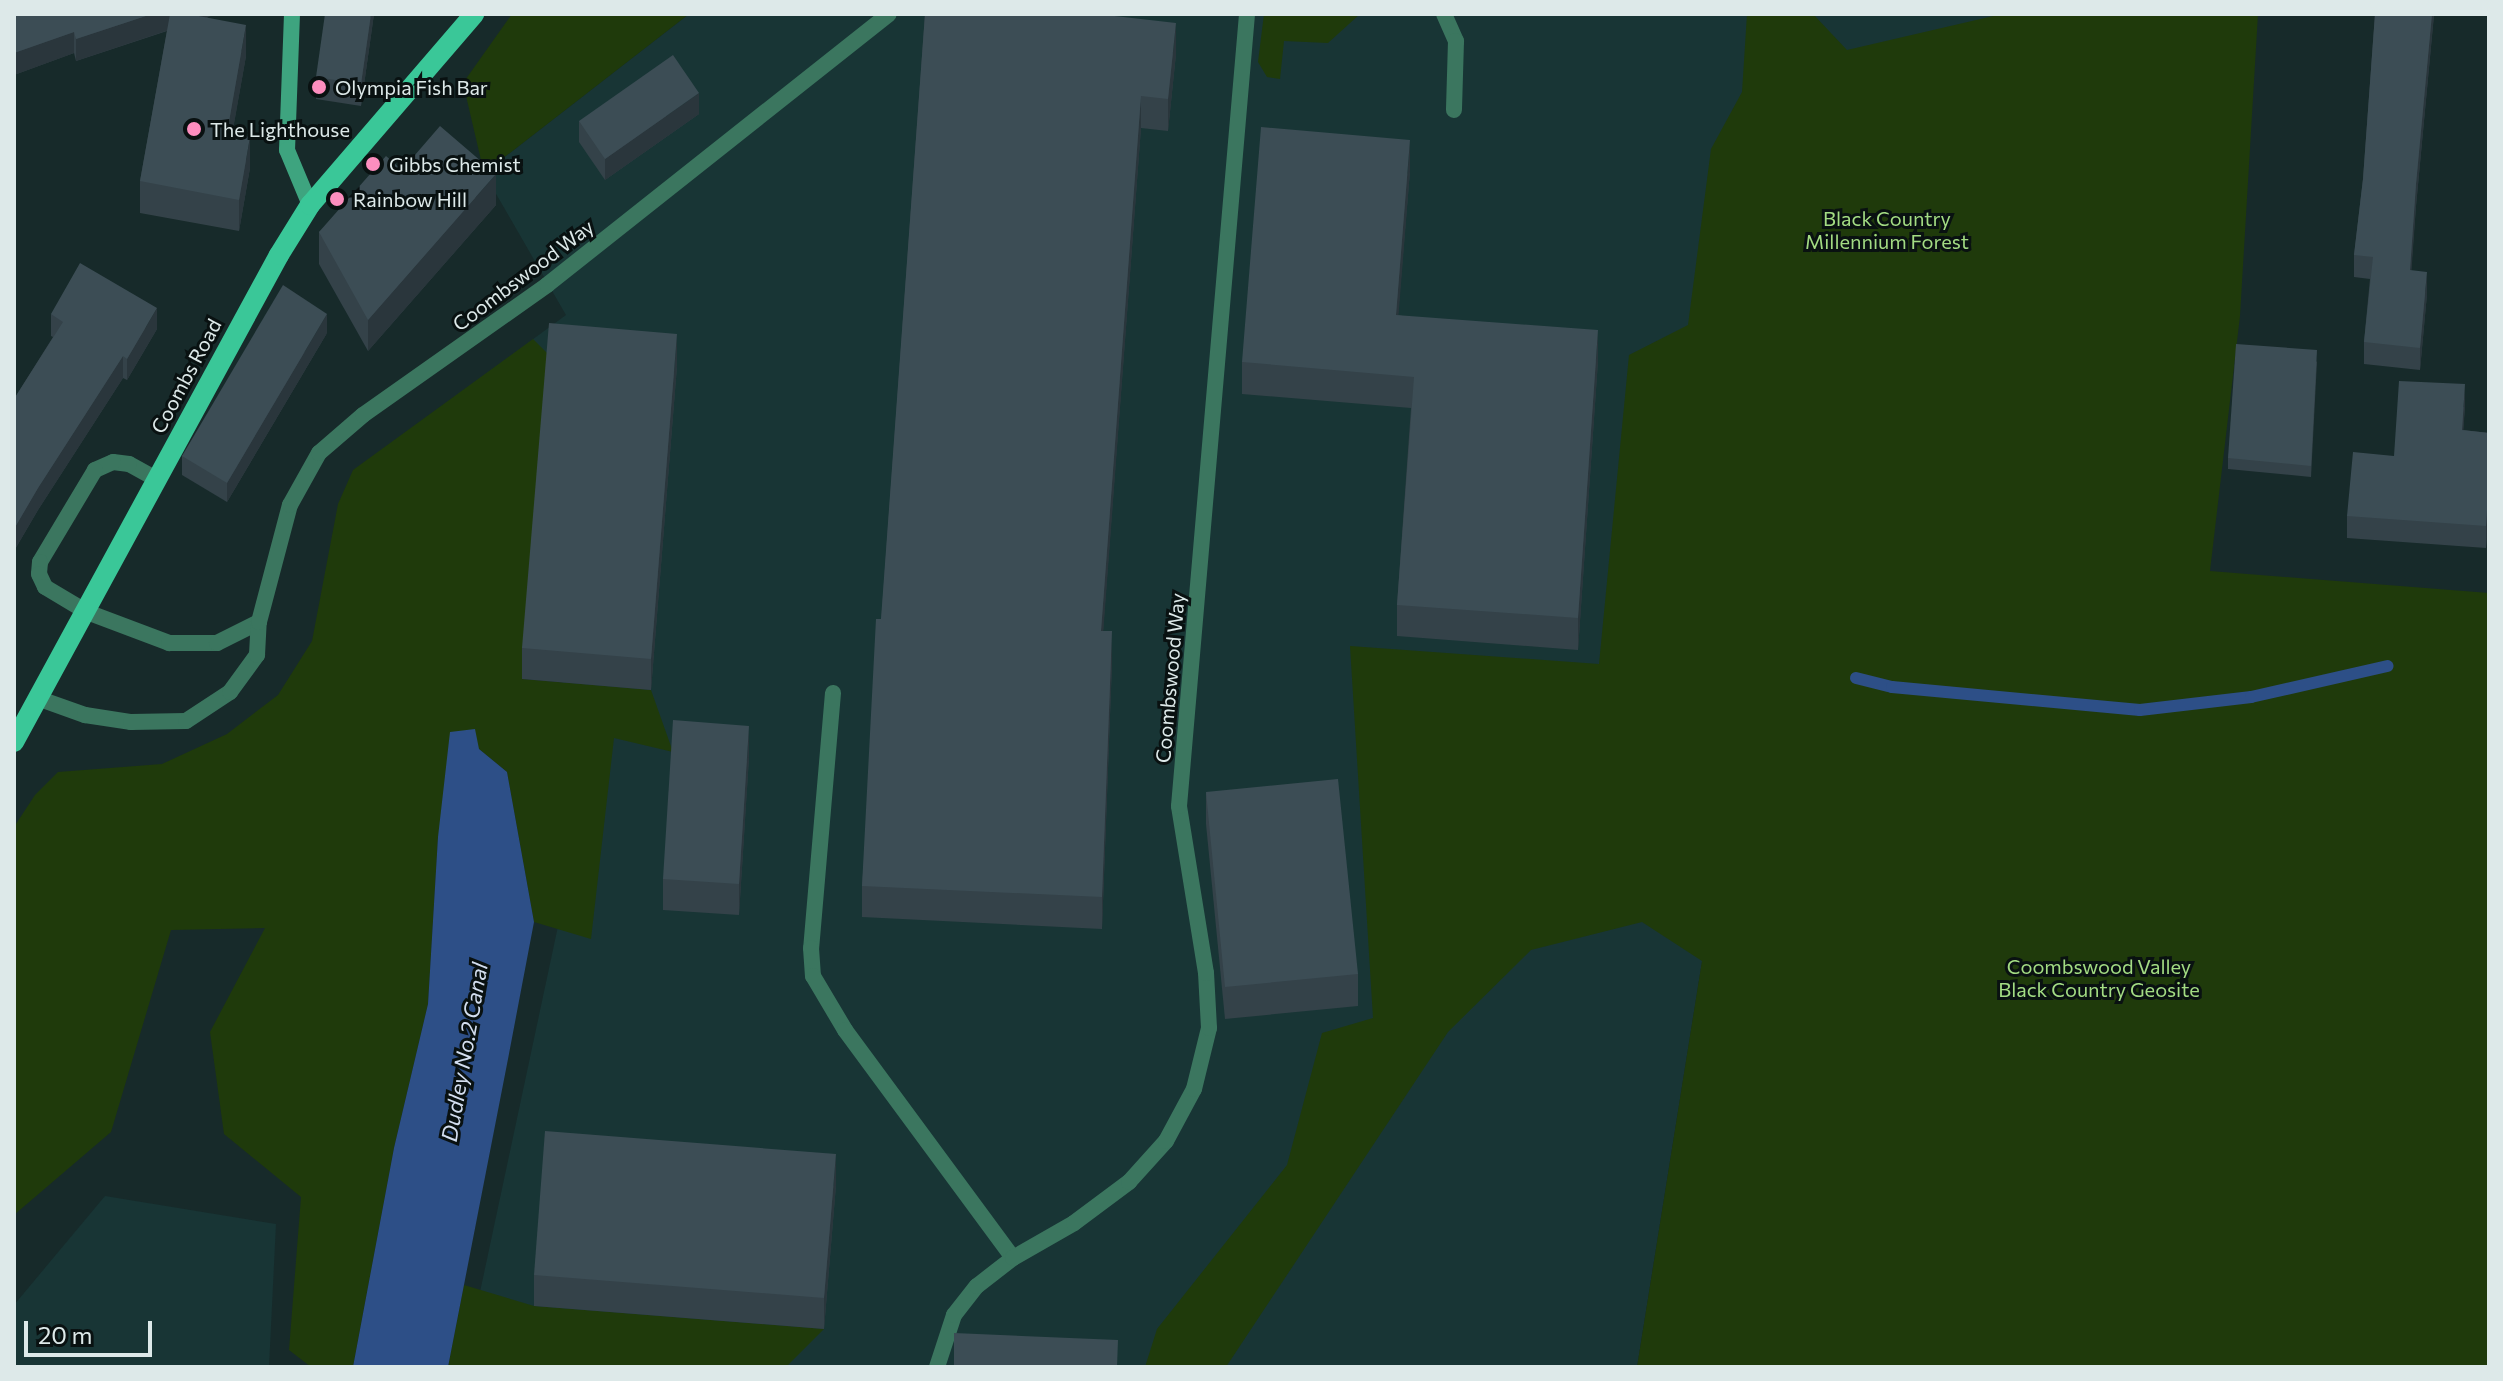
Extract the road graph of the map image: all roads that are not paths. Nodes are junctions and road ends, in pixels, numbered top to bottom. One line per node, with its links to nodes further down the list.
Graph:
1 (292, 14): 7 (street)
2 (889, 14): 10 (street, Coombswood Way)
3 (1247, 14): 14 (street, Coombswood Way)
4 (1444, 14): 6 (street)
5 (465, 17): 7 (main road, Coombs Road)
6 (1454, 110)
7 (310, 205): 8 (main road, Coombs Road)
8 (158, 480): 9 (main road, Coombs Road); 9 (street)
9 (87, 612): 10 (street); 12 (main road, Coombs Road)
10 (259, 622): 12 (street, Coombswood Way)
11 (833, 693): 14 (street)
12 (40, 699): 13 (main road, Coombs Road)
13 (14, 742)
14 (1013, 1258): 15 (street, Coombswood Way)
15 (937, 1367)

